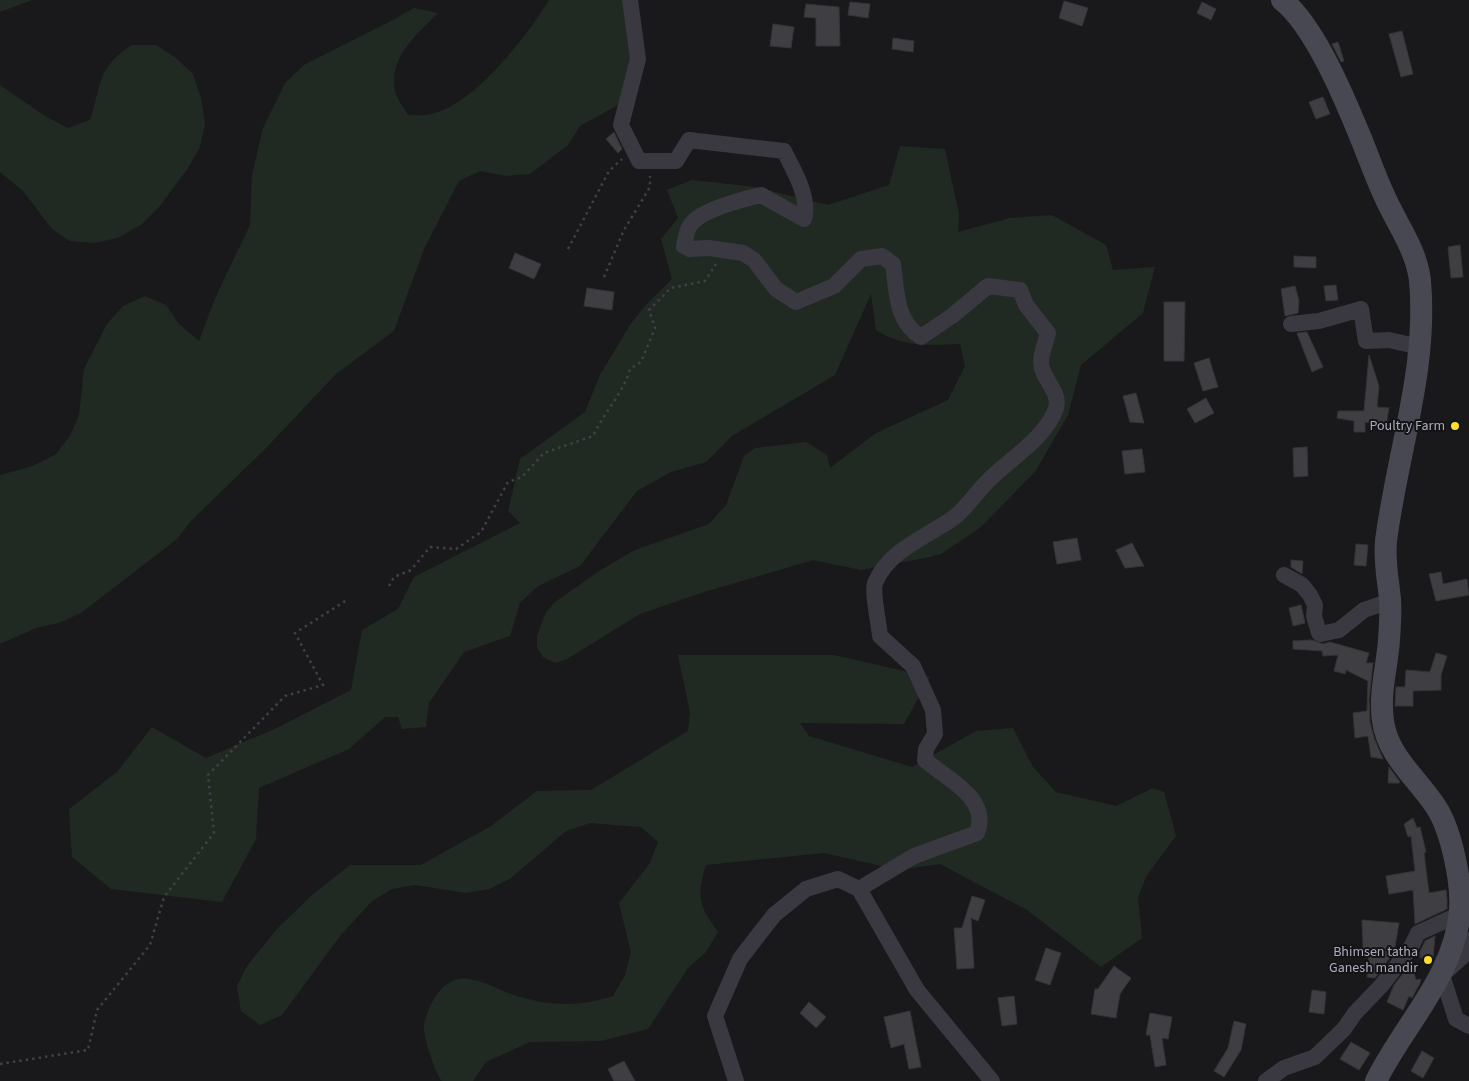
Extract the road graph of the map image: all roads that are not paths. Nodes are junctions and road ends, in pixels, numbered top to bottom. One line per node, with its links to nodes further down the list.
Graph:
1 (630, 0): 7 (street)
2 (1282, 0): 4 (main road)
3 (1291, 324): 4 (street)
4 (1420, 347): 6 (main road)
5 (1284, 575): 6 (street)
6 (1390, 601): 8 (main road)
7 (859, 889): 12 (street); 13 (street)
8 (1460, 914): 10 (main road); 14 (street)
9 (1469, 940): 10 (street)
10 (1442, 976): 11 (street); 15 (main road)
11 (1469, 1026)
12 (736, 1081)
13 (992, 1081)
14 (1266, 1081)
15 (1376, 1081)

